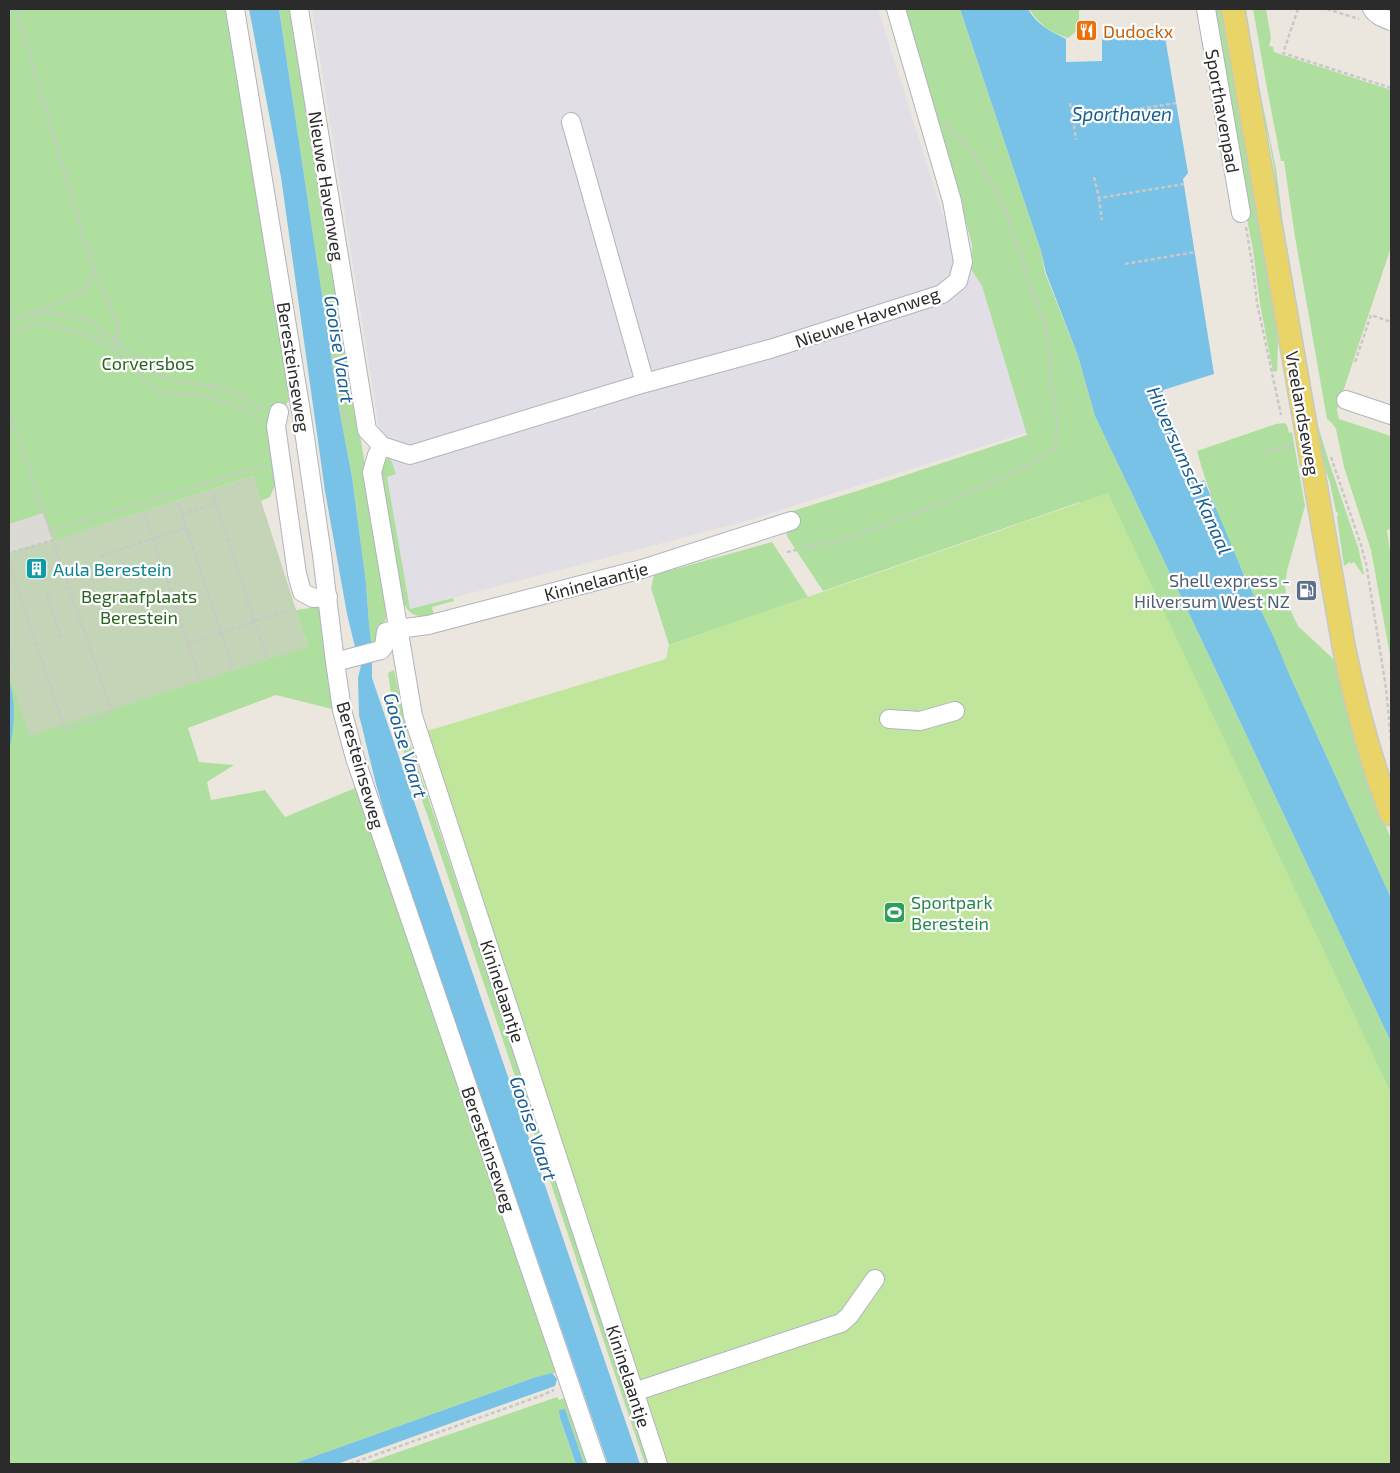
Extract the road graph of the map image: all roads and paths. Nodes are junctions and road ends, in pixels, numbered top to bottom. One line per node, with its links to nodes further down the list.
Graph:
1 (16, 9): 24 (path)
2 (235, 9): 38 (street, Beresteinseweg)
3 (299, 9): 39 (street, Nieuwe Havenweg)
4 (896, 9): 13 (street, Nieuwe Havenweg)
5 (1206, 9): 20 (street, Sporthavenpad)
6 (1233, 9): 73 (main road, Vreelandseweg)
7 (1298, 9): 10 (path)
8 (1372, 9): 9 (street)
9 (1391, 21)
10 (1391, 88)
11 (1070, 103): 14 (path)
12 (1176, 103): 14 (path)
13 (926, 112): 32 (street, Nieuwe Havenweg); 54 (path)
14 (1073, 119): 16 (path)
15 (571, 122): 32 (street)
16 (1076, 140)
17 (1094, 176): 19 (path)
18 (1184, 184): 19 (path)
19 (1099, 198): 21 (path)
20 (1241, 213): 35 (path)
21 (1102, 220)
22 (1195, 252): 23 (path)
23 (1125, 264)
24 (94, 269): 25 (path); 29 (path)
25 (31, 314): 26 (path); 29 (path)
26 (9, 321)
27 (1391, 322): 31 (path)
28 (9, 332): 30 (path)
29 (117, 342): 30 (path); 37 (path)
30 (116, 351): 37 (path)
31 (1355, 362)
32 (645, 383): 39 (street, Nieuwe Havenweg)
33 (1346, 400): 36 (street)
34 (9, 410): 51 (path)
35 (1281, 415)
36 (1391, 415)
37 (278, 419): 38 (street); 43 (street)
38 (304, 424): 59 (street, Beresteinseweg)
39 (382, 446): 64 (street)
40 (1282, 448): 41 (path)
41 (1262, 453)
42 (1330, 453): 72 (path, Vreelandseweg)
43 (281, 464): 51 (path); 59 (street)
44 (213, 495): 46 (path)
45 (178, 503): 48 (path)
46 (216, 503): 48 (path); 61 (path)
47 (145, 513): 52 (path)
48 (182, 514): 50 (path)
49 (791, 522): 64 (street, Kininelaantje)
50 (186, 528): 52 (path); 62 (path)
51 (50, 530): 53 (path)
52 (154, 539): 56 (path); 65 (path)
53 (53, 540): 55 (path); 57 (path)
54 (787, 552)
55 (9, 553)
56 (101, 556)
57 (9, 562)
58 (46, 591): 63 (path)
59 (328, 597): 67 (street, Beresteinseweg)
60 (288, 610): 61 (path)
61 (255, 621): 62 (path); 66 (path)
62 (221, 632): 65 (path); 68 (path)
63 (62, 639)
64 (387, 640): 67 (street); 76 (street, Kininelaantje)
65 (188, 643): 69 (path)
66 (266, 657)
67 (335, 662): 75 (street, Beresteinseweg)
68 (232, 667)
69 (200, 680)
70 (955, 711): 71 (street)
71 (888, 719)
72 (1391, 741)
73 (1391, 814)
74 (875, 1279): 76 (street)
75 (570, 1384): 77 (path); 78 (street, Beresteinseweg)
76 (634, 1392): 79 (street, Kininelaantje)
77 (350, 1464)
78 (597, 1464)
79 (658, 1464)

